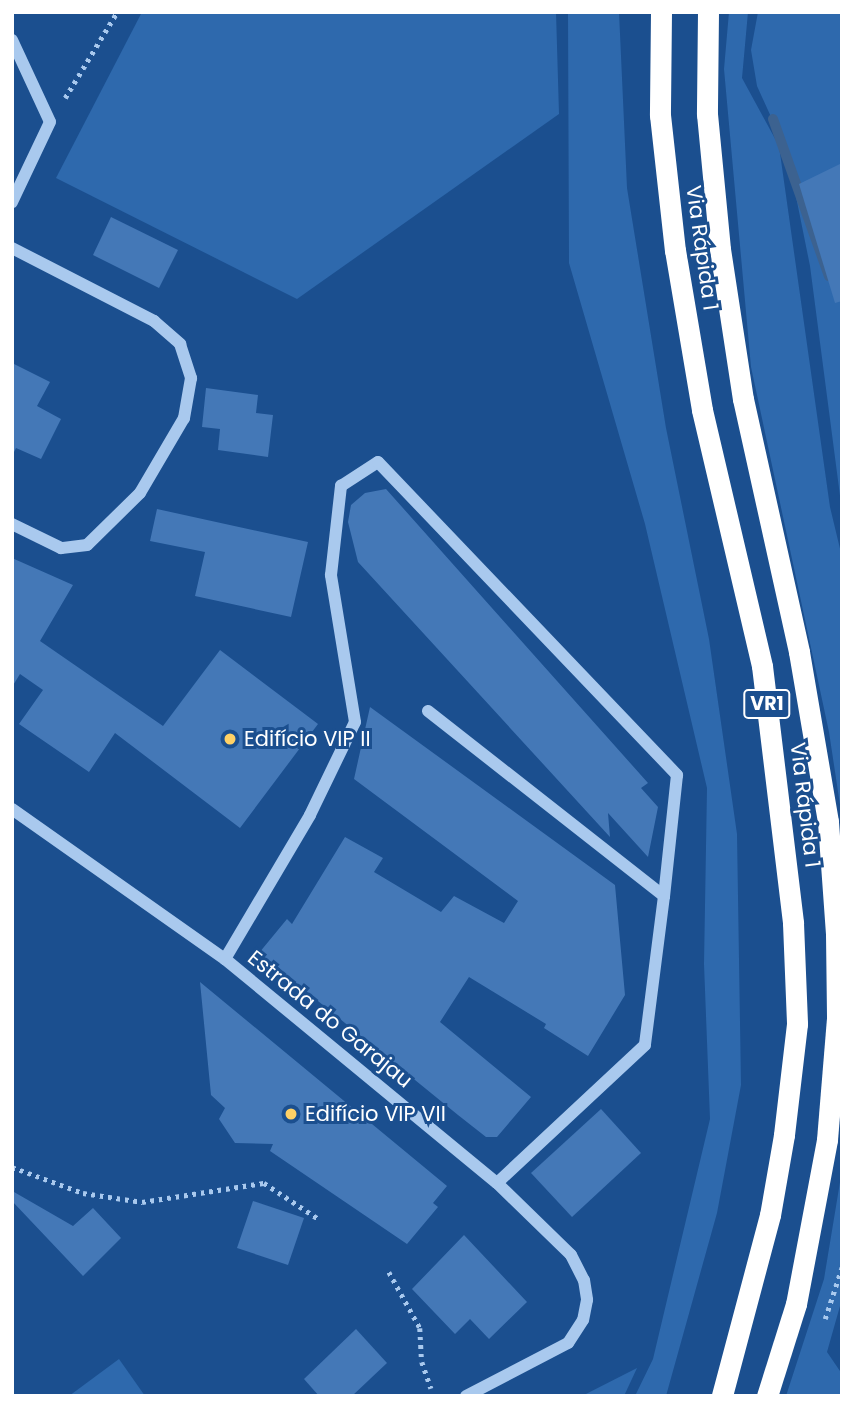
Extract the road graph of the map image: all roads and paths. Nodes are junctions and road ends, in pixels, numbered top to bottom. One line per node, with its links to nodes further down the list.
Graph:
1 (117, 12): 5 (path)
2 (660, 12): 19 (highway, Via Rápida 1 / VR1)
3 (708, 12): 20 (highway, Via Rápida 1 / VR1)
4 (12, 40): 5 (street)
5 (50, 122): 6 (street)
6 (12, 202)
7 (12, 248): 8 (street)
8 (12, 524)
9 (428, 710): 11 (street)
10 (12, 809): 12 (street, Estrada do Garajau)
11 (664, 896): 12 (street); 14 (street)
12 (225, 959): 14 (street, Estrada do Garajau)
13 (12, 1167): 15 (path)
14 (497, 1183): 18 (street, Estrada do Garajau)
15 (317, 1217)
16 (388, 1272): 17 (path)
17 (431, 1388)
18 (466, 1396)
19 (722, 1396)
20 (767, 1396)

